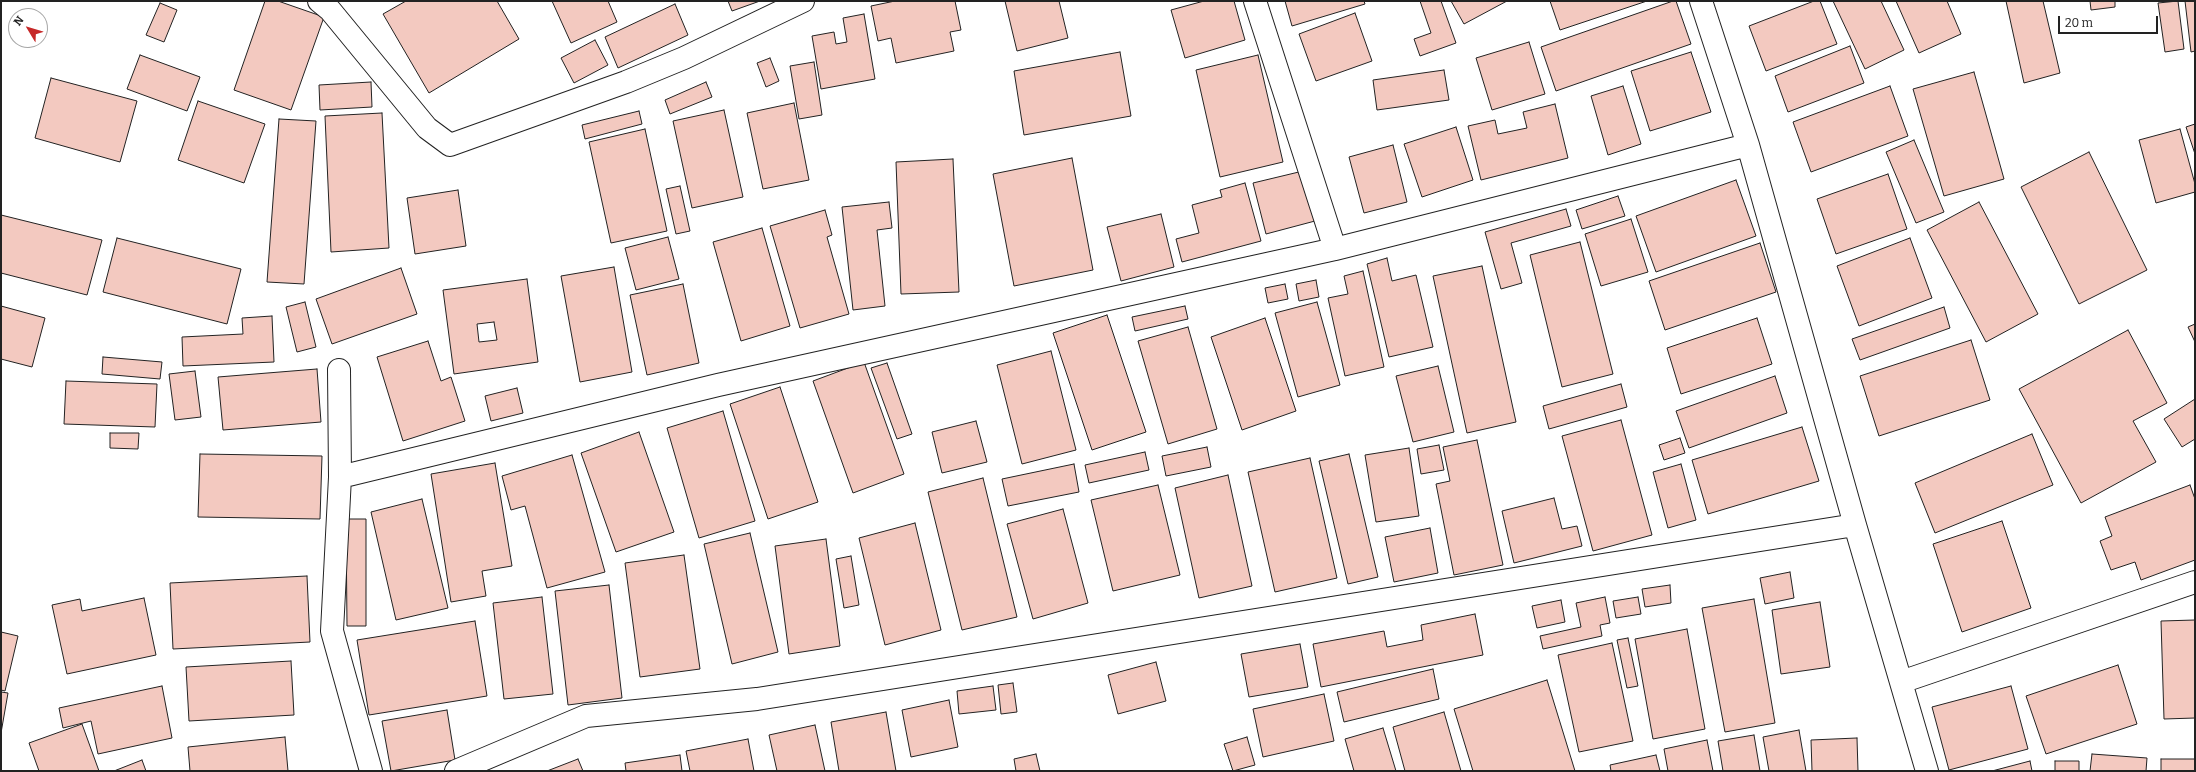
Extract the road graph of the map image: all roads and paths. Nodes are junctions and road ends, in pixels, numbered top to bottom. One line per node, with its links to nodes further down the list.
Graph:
1 (319, 1): 2 (street)
2 (803, 1)
3 (1256, 1): 6 (street)
4 (1705, 2): 5 (street)
5 (1748, 145): 6 (street); 9 (street)
6 (1335, 249): 8 (street)
7 (339, 370): 8 (street)
8 (340, 477): 12 (street)
9 (1855, 525): 11 (street); 13 (street)
10 (2195, 582): 11 (street)
11 (1901, 682): 14 (street)
12 (371, 771)
13 (456, 771)
14 (1927, 771)

